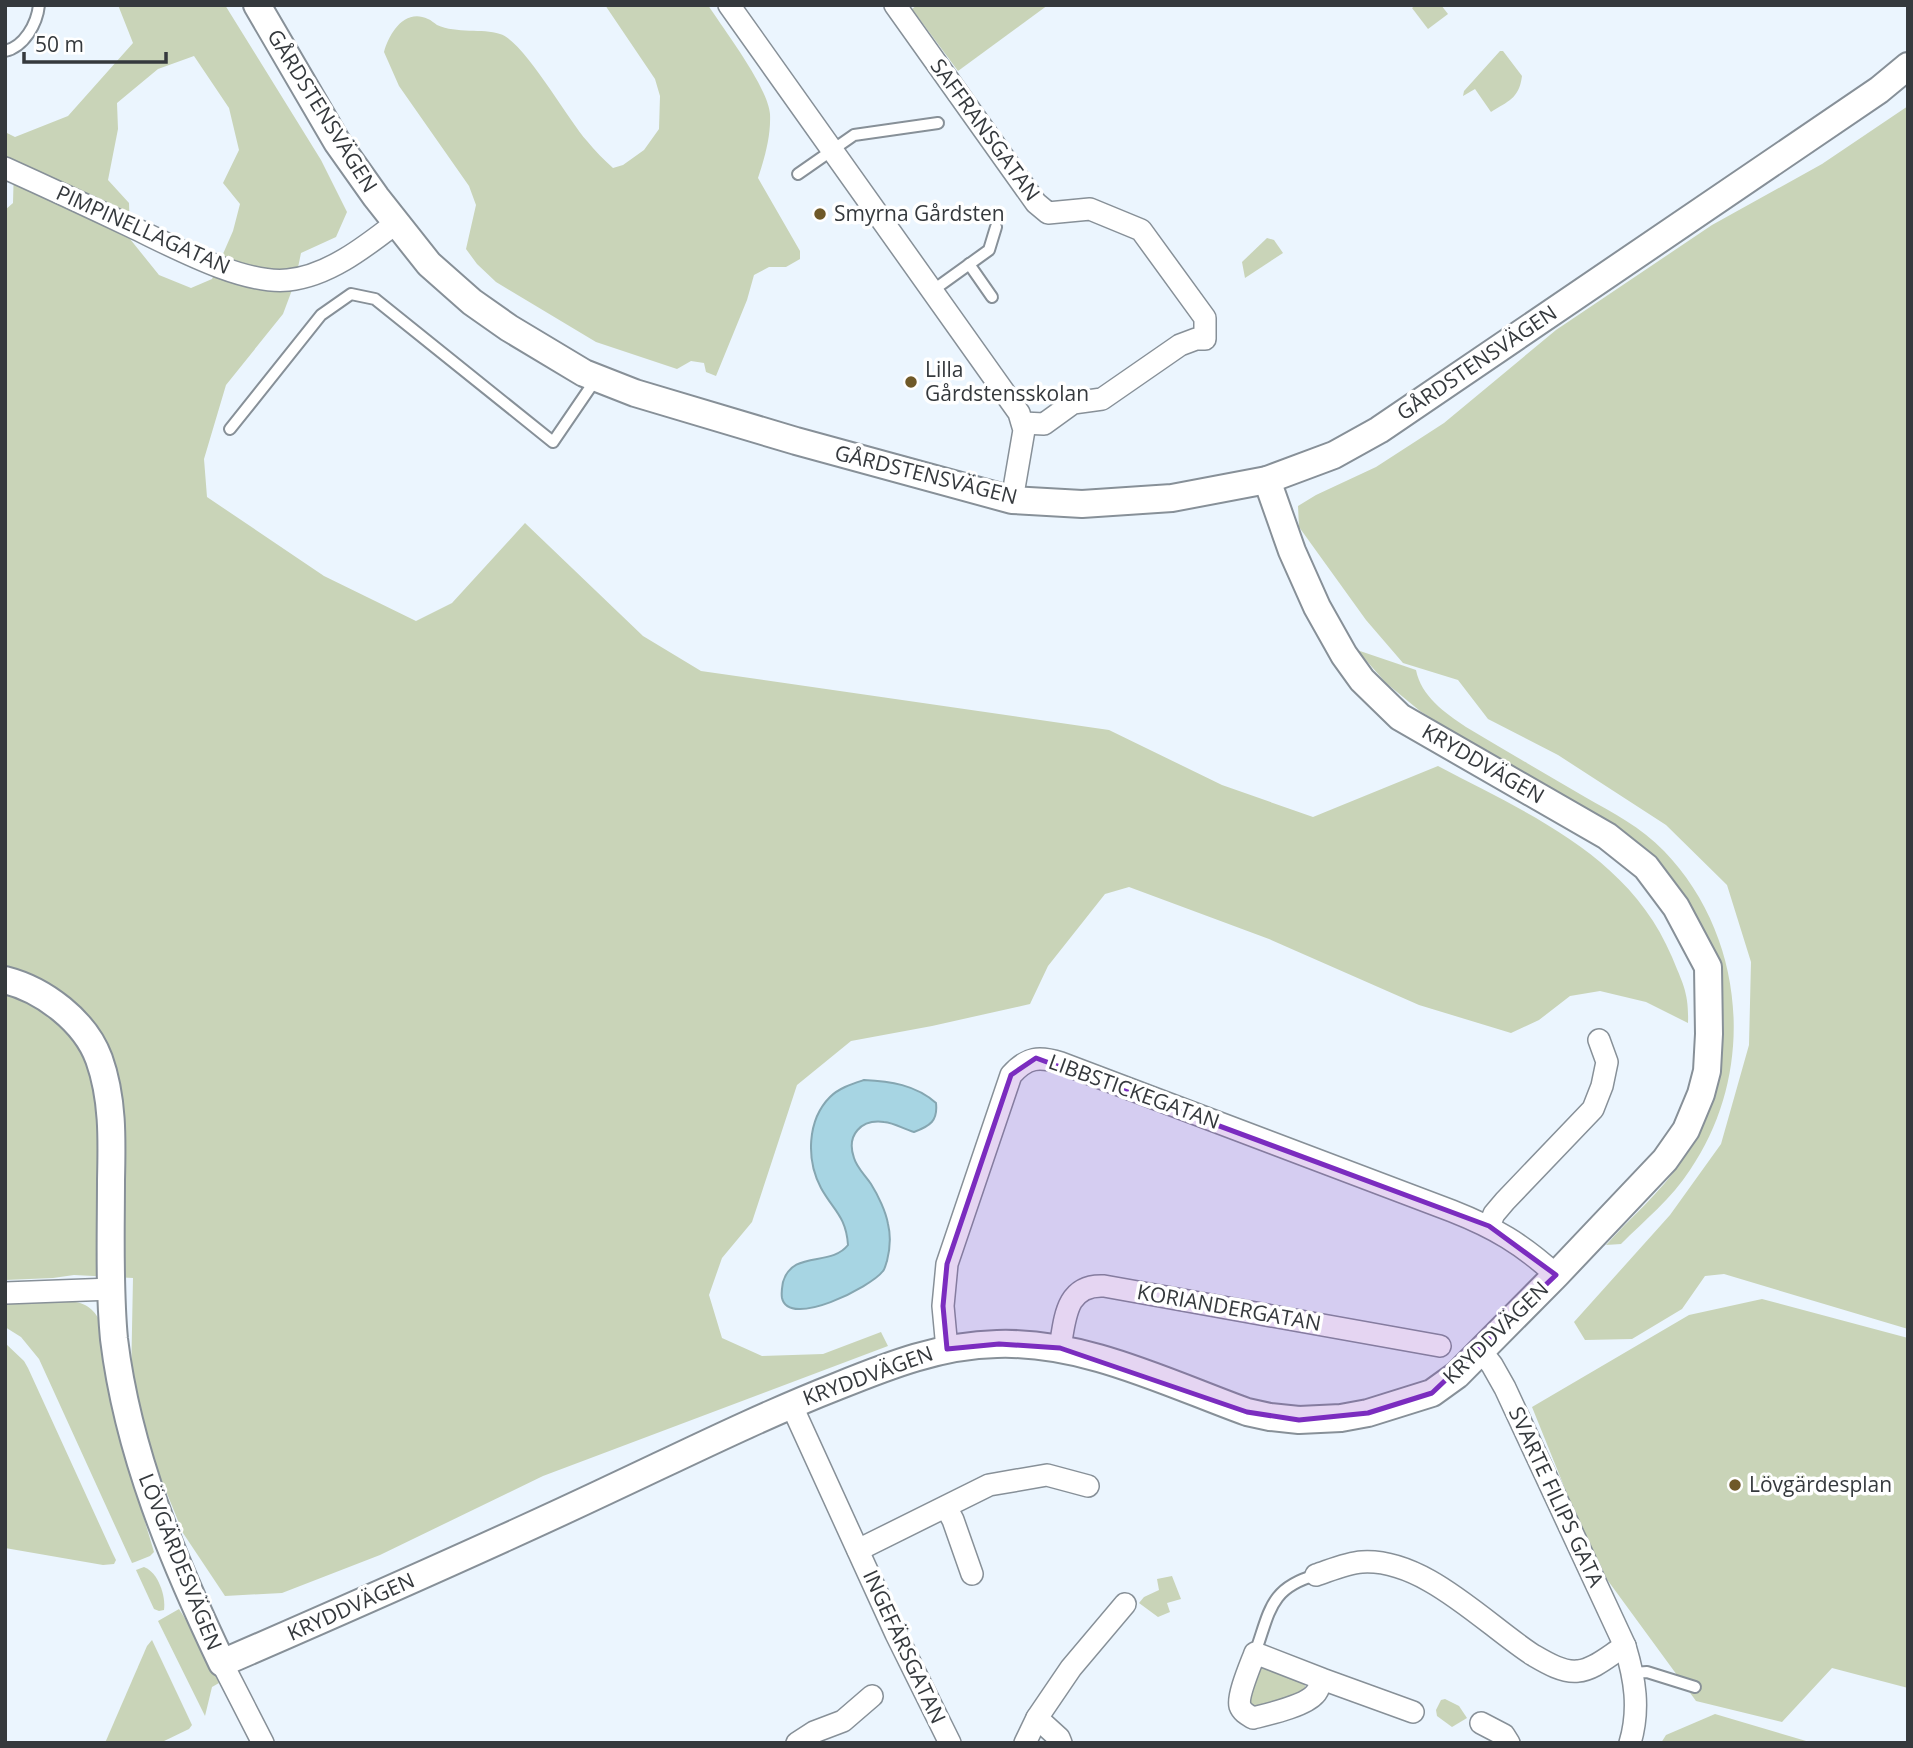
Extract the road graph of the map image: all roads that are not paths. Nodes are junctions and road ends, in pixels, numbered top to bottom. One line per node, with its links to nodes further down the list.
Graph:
1 (39, 5): 5 (lane)
2 (257, 5): 11 (street, GÅRDSTENSVÄGEN)
3 (729, 5): 8 (street)
4 (895, 5): 17 (street, SAFFRANSGATAN)
5 (5, 51)
6 (1908, 66): 19 (street, GÅRDSTENSVÄGEN)
7 (938, 123): 8 (lane)
8 (831, 150): 10 (lane); 14 (street)
9 (5, 168): 11 (street, PIMPINELLAGATAN)
10 (798, 174)
11 (396, 223): 16 (street, GÅRDSTENSVÄGEN)
12 (996, 227): 13 (lane)
13 (969, 264): 14 (lane); 15 (lane)
14 (932, 291): 17 (street)
15 (992, 297)
16 (597, 378): 18 (lane); 20 (street, GÅRDSTENSVÄGEN)
17 (1023, 423): 20 (street)
18 (230, 429)
19 (1267, 480): 20 (street, GÅRDSTENSVÄGEN); 24 (street, KRYDDVÄGEN)
20 (1012, 500)
21 (5, 979): 25 (street, LÖVGÄRDESVÄGEN)
22 (1599, 1040): 23 (street)
23 (1489, 1226): 24 (street, LIBBSTICKEGATAN); 29 (street, LIBBSTICKEGATAN)
24 (1556, 1275): 30 (street, KRYDDVÄGEN)
25 (111, 1289): 26 (street); 40 (street, LÖVGÄRDESVÄGEN)
26 (5, 1293)
27 (1440, 1346): 28 (street, KORIANDERGATAN)
28 (1060, 1348): 29 (street, KRYDDVÄGEN); 30 (street, KRYDDVÄGEN)
29 (947, 1349): 31 (street, KRYDDVÄGEN)
30 (1481, 1351): 38 (street, SVARTE FILIPS GATA)
31 (791, 1404): 34 (street, INGEFÄRSGATAN); 40 (street, KRYDDVÄGEN)
32 (1088, 1486): 33 (street, INGEFÄRSGATAN)
33 (946, 1507): 34 (street, INGEFÄRSGATAN); 35 (street)
34 (858, 1550): 51 (street, INGEFÄRSGATAN)
35 (972, 1574)
36 (1316, 1575): 38 (street); 39 (lane)
37 (1125, 1604): 46 (street)
38 (1625, 1646): 41 (street, SVARTE FILIPS GATA)
39 (1255, 1653): 42 (street); 42 (street)
40 (222, 1663): 48 (street, LÖVGÄRDESVÄGEN)
41 (1633, 1673): 43 (lane); 55 (street, SVARTE FILIPS GATA)
42 (1322, 1679): 45 (street)
43 (1695, 1687)
44 (872, 1696): 50 (street)
45 (1413, 1712)
46 (1037, 1718): 52 (street); 53 (street)
47 (1481, 1723): 54 (street)
48 (263, 1743)
49 (779, 1743): 50 (street)
50 (796, 1743)
51 (950, 1743)
52 (1026, 1743)
53 (1061, 1743)
54 (1509, 1743)
55 (1630, 1743)

